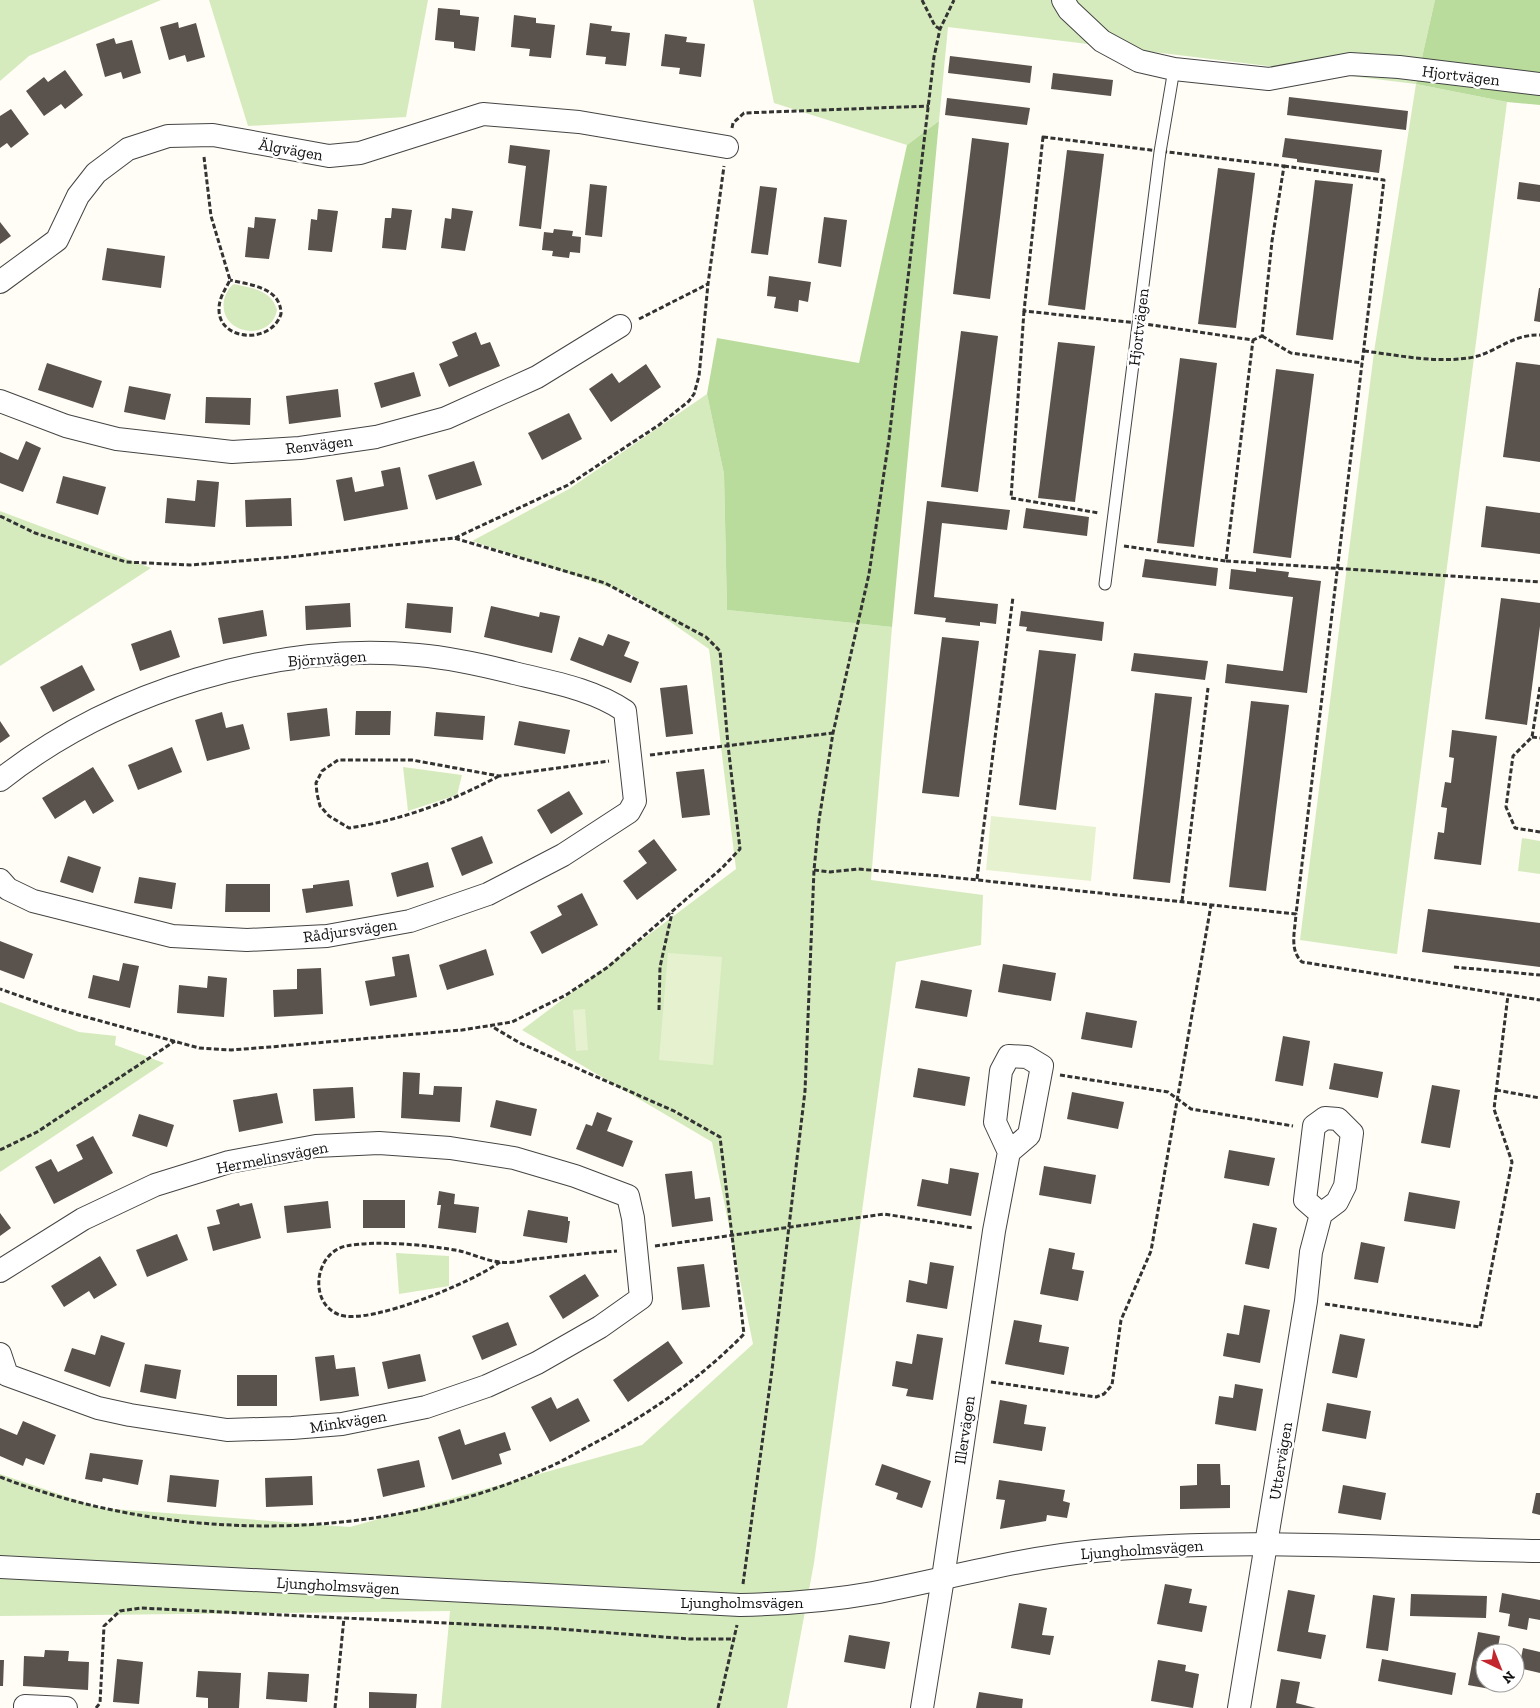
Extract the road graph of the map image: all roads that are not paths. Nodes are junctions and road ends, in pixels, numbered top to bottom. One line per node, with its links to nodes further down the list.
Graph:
1 (1063, 0): 2 (street, Hjortvägen)
2 (1174, 69): 3 (street, Hjortvägen); 8 (lane, Hjortvägen)
3 (1540, 84)
4 (727, 147): 5 (street, Älgvägen)
5 (0, 282)
6 (620, 326): 7 (street, Renvägen)
7 (0, 401)
8 (1105, 584)
9 (631, 758): 10 (street, Björnvägen); 11 (street, Rådjursvägen)
10 (0, 780)
11 (0, 880)
12 (1009, 1152): 12 (street); 20 (street, Illervägen)
13 (1321, 1214): 13 (street); 17 (street, Uttervägen)
14 (637, 1248): 15 (street, Hermelinsvägen); 16 (street, Minkvägen)
15 (0, 1270)
16 (0, 1354)
17 (1268, 1542): 18 (street, Ljungholmsvägen); 20 (street, Ljungholmsvägen); 24 (street, Uttervägen)
18 (1540, 1551)
19 (0, 1567): 20 (street, Ljungholmsvägen)
20 (943, 1578): 23 (street, Illervägen)
21 (25, 1708): 22 (street)
22 (66, 1708)
23 (922, 1708)
24 (1239, 1708)

